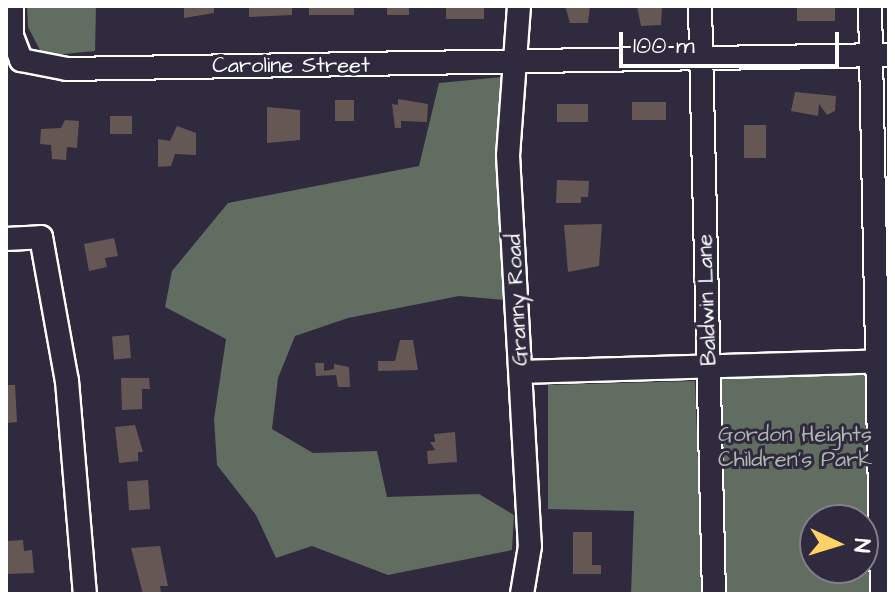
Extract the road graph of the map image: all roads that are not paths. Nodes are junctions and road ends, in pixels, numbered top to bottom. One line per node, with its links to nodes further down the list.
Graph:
1 (12, 6): 7 (street, Caroline Street)
2 (519, 6): 7 (street, Granny Road)
3 (700, 6): 6 (street, Baldwin Lane)
4 (870, 6): 5 (street)
5 (880, 55): 6 (street, Caroline Street); 9 (street)
6 (701, 59): 7 (street, Caroline Street); 10 (street, Baldwin Lane)
7 (515, 64): 11 (street, Granny Road)
8 (6, 239): 12 (street)
9 (883, 361): 10 (street); 15 (street)
10 (709, 363): 11 (street); 14 (street, Baldwin Lane)
11 (522, 372): 13 (street, Granny Road)
12 (85, 594)
13 (522, 594)
14 (714, 594)
15 (882, 594)

